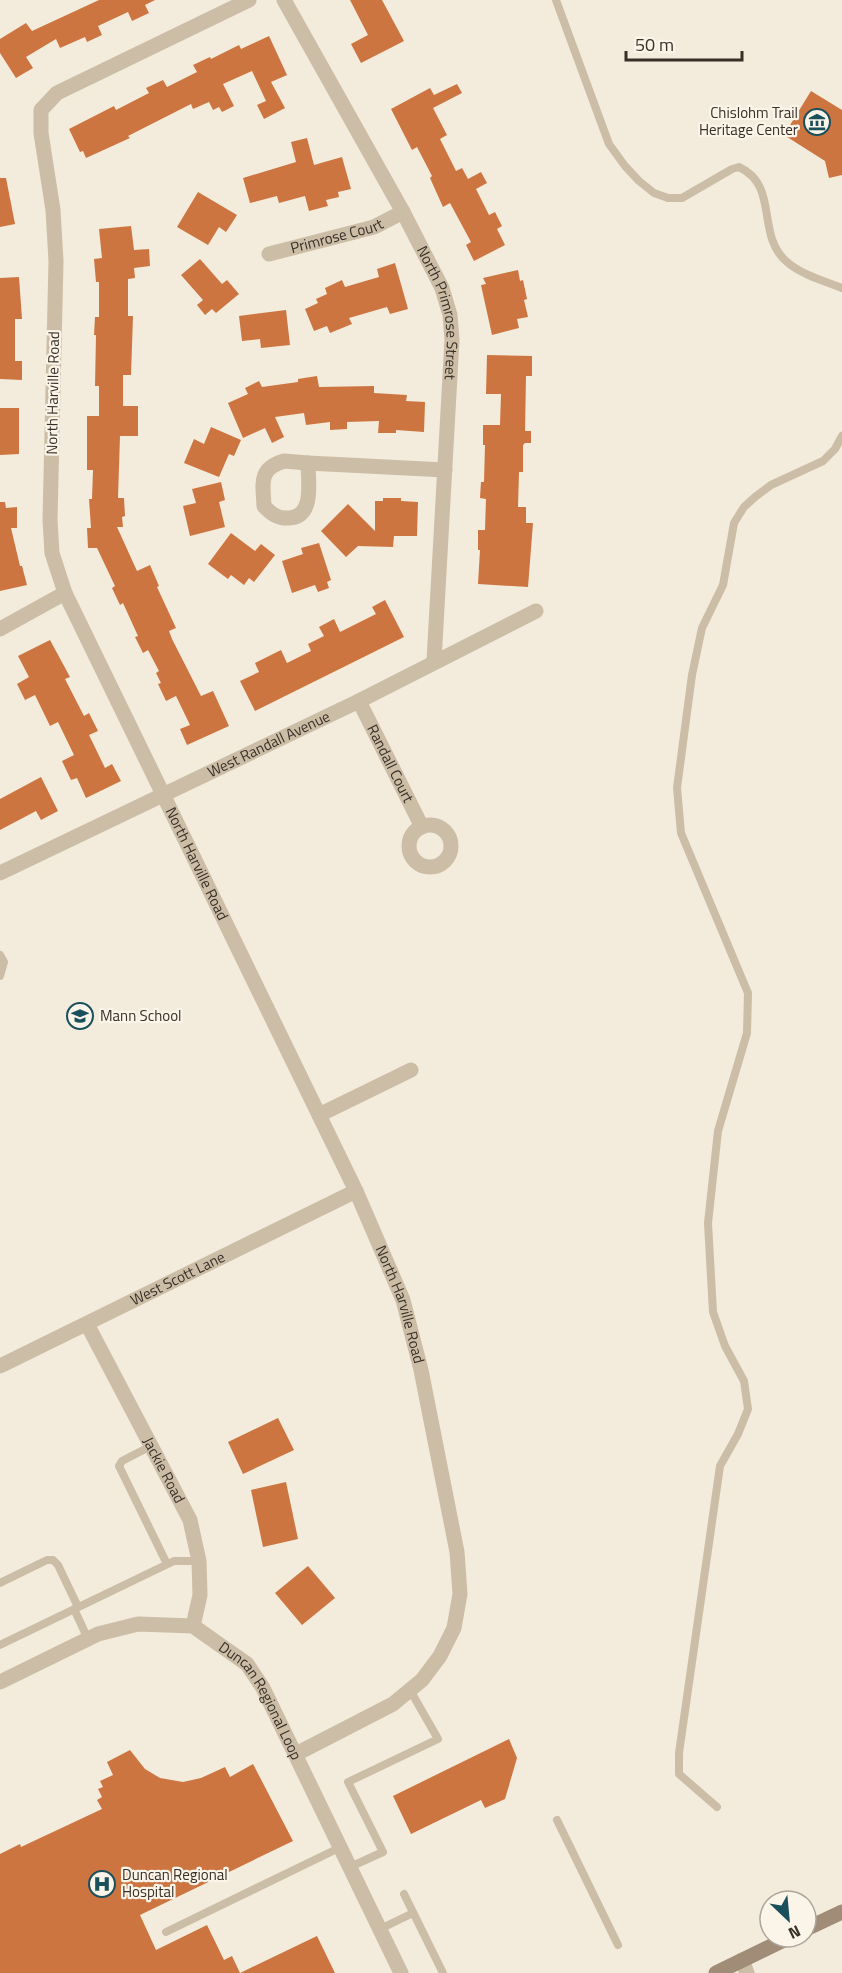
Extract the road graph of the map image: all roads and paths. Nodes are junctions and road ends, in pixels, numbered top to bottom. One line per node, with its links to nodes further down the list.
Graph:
1 (249, 0): 10 (street, North Harville Road)
2 (284, 0): 4 (street, North Primrose Street)
3 (556, 0): 6 (lane)
4 (403, 212): 5 (street, Primrose Court); 9 (street, North Primrose Street)
5 (268, 254)
6 (842, 288)
7 (842, 436): 36 (lane)
8 (308, 463): 9 (street)
9 (445, 470): 13 (street, North Primrose Street)
10 (64, 593): 12 (street); 15 (street, North Harville Road)
11 (536, 611): 13 (street, West Randall Avenue)
12 (0, 629)
13 (434, 661): 14 (street, West Randall Avenue)
14 (359, 701): 15 (street, West Randall Avenue); 16 (street, Randall Court)
15 (164, 793): 17 (street, West Randall Avenue); 21 (street, North Harville Road)
16 (422, 827)
17 (0, 873)
18 (0, 955): 19 (lane)
19 (0, 976)
20 (411, 1070): 21 (street)
21 (319, 1115): 22 (street, North Harville Road)
22 (356, 1191): 23 (street, West Scott Lane); 34 (street, North Harville Road)
23 (87, 1324): 24 (street, West Scott Lane); 25 (street, Jackie Road)
24 (0, 1366)
25 (151, 1446): 26 (street, Jackie Road); 27 (lane)
26 (199, 1561): 27 (lane); 30 (street, Jackie Road)
27 (167, 1564): 29 (lane)
28 (0, 1583): 29 (lane)
29 (76, 1608): 31 (lane); 32 (lane)
30 (193, 1626): 31 (street); 35 (street, Duncan Regional Loop)
31 (88, 1639): 33 (street)
32 (0, 1645)
33 (0, 1682)
34 (410, 1690): 35 (street, North Harville Road); 39 (lane)
35 (296, 1754): 38 (street, Duncan Regional Loop)
36 (717, 1807)
37 (557, 1820): 46 (lane)
38 (341, 1847): 39 (street, Duncan Regional Loop); 45 (lane)
39 (350, 1867): 44 (street, Duncan Regional Loop)
40 (404, 1894): 41 (lane)
41 (413, 1912): 44 (lane); 50 (lane)
42 (842, 1912): 43 (main road)
43 (818, 1923)
44 (380, 1929): 49 (street, Duncan Regional Loop)
45 (166, 1932)
46 (618, 1945)
47 (772, 1949): 48 (main road)
48 (744, 1967): 51 (main road)
49 (401, 1973)
50 (443, 1973)
51 (716, 1973)

